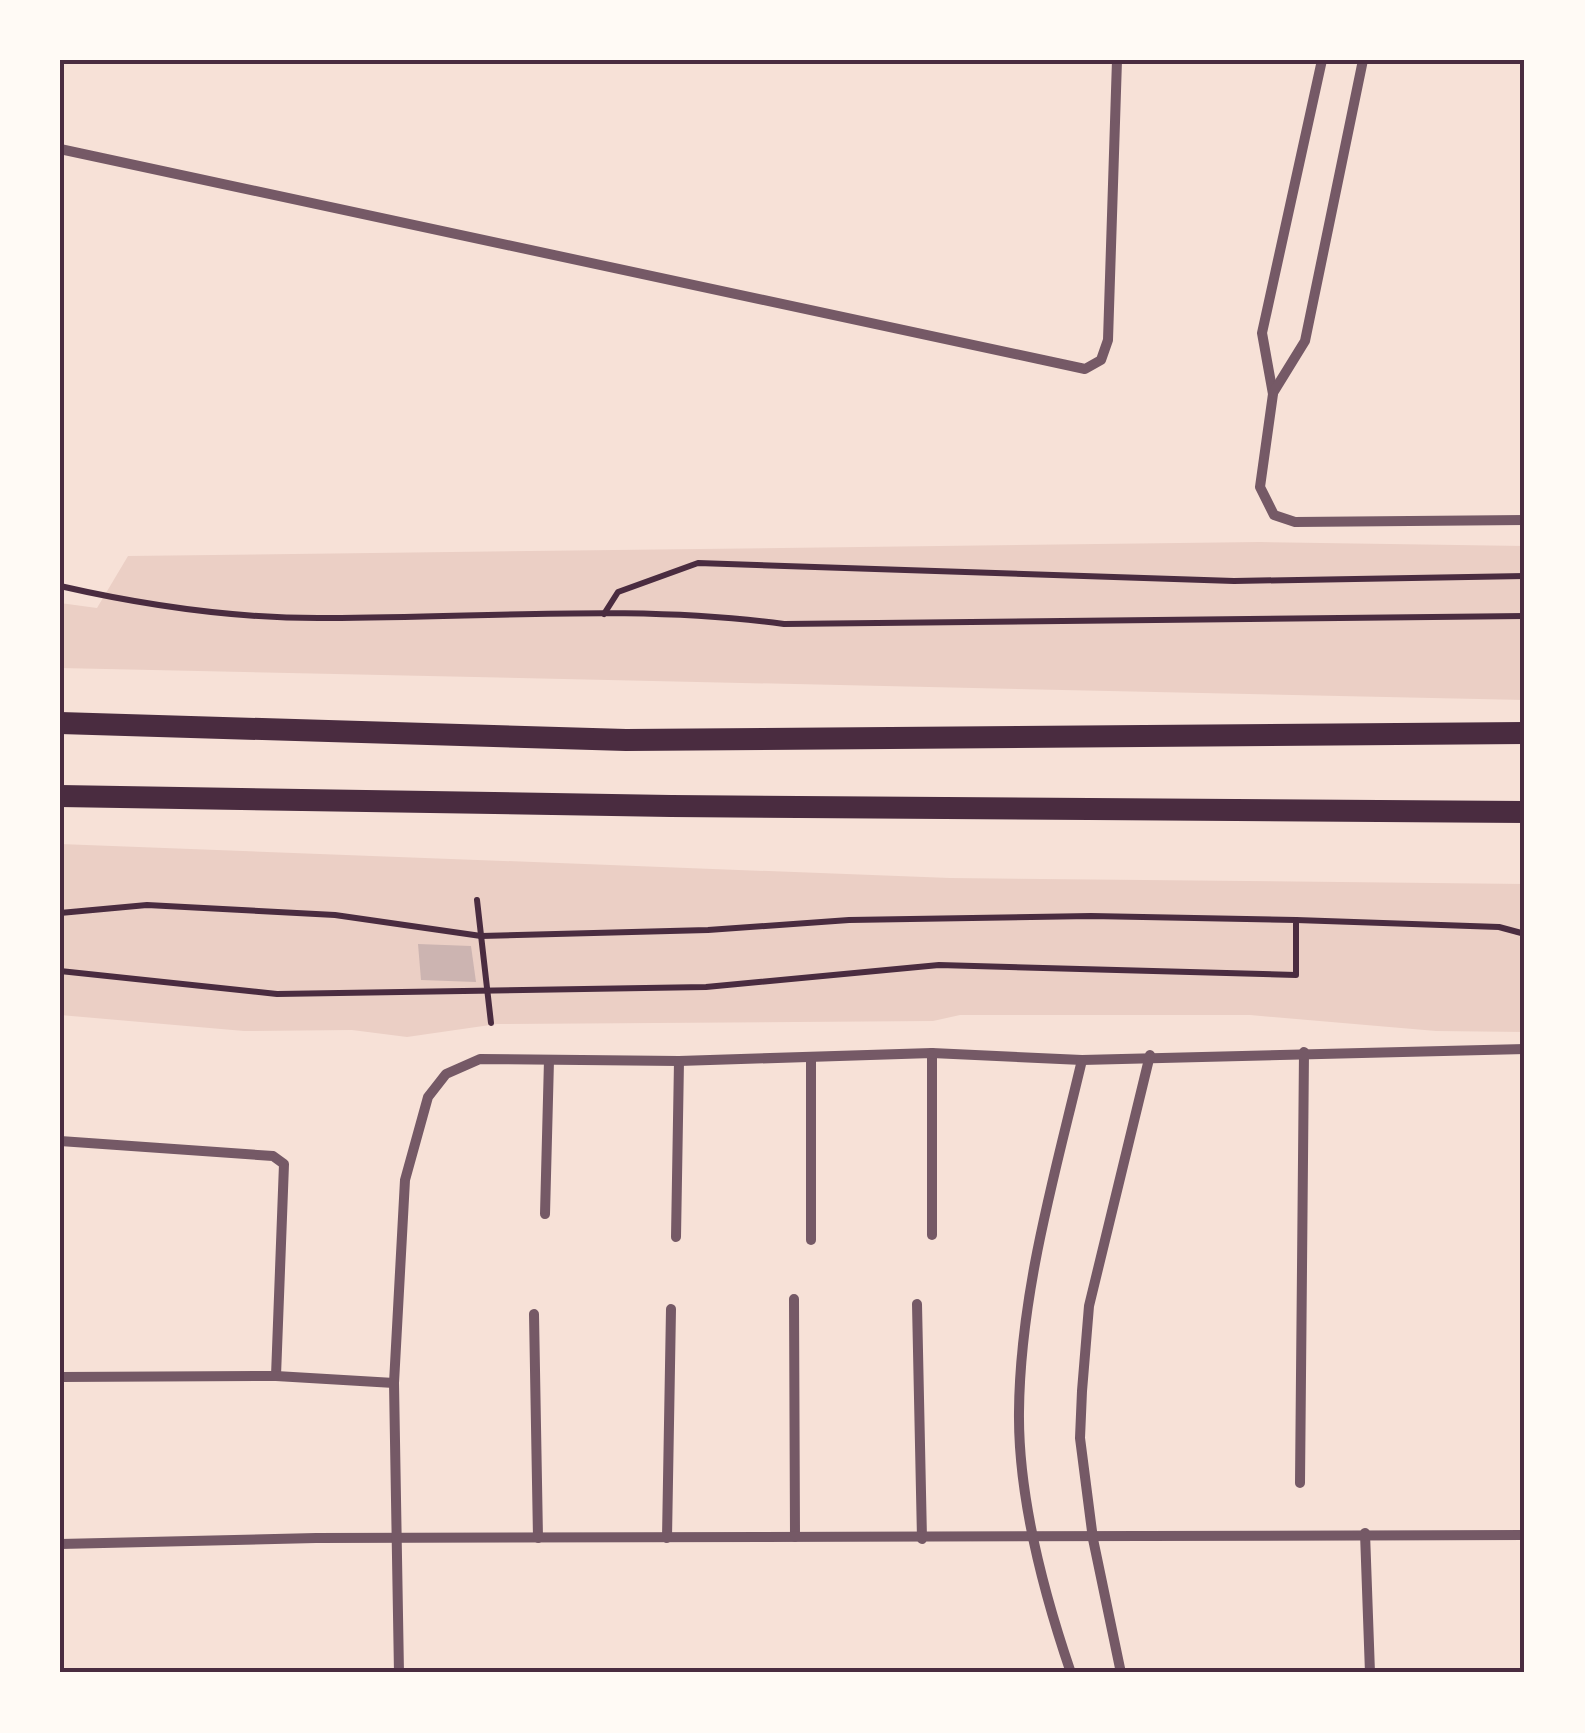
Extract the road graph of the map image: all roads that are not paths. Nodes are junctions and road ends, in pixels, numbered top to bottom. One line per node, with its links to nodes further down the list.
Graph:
1 (1116, 60): 4 (street)
2 (1322, 60): 5 (street)
3 (1362, 60): 5 (street)
4 (60, 149)
5 (1272, 394): 6 (street)
6 (1525, 520)
7 (60, 723): 8 (main road)
8 (1525, 733)
9 (60, 796): 10 (main road)
10 (1525, 812)
11 (1525, 1049): 12 (street)
12 (1304, 1052): 14 (street); 31 (street)
13 (932, 1053): 15 (street); 17 (street); 21 (street)
14 (1150, 1056): 17 (street); 39 (street)
15 (811, 1057): 18 (street); 23 (street)
16 (549, 1060): 18 (street); 20 (street); 30 (street)
17 (1082, 1060): 38 (street)
18 (679, 1061): 22 (street)
19 (60, 1141): 28 (street)
20 (545, 1214)
21 (932, 1235)
22 (676, 1237)
23 (811, 1240)
24 (794, 1299): 34 (street)
25 (917, 1304): 37 (street)
26 (670, 1309): 36 (street)
27 (534, 1314): 35 (street)
28 (276, 1376): 29 (street); 30 (street)
29 (60, 1377)
30 (394, 1383): 40 (street)
31 (1300, 1483)
32 (1366, 1533): 33 (street); 39 (street); 45 (street)
33 (1525, 1535)
34 (795, 1537): 36 (street); 37 (street)
35 (538, 1538): 36 (street); 40 (street)
36 (668, 1538)
37 (922, 1539): 38 (street)
38 (1034, 1539): 39 (street); 43 (street)
39 (1093, 1539): 44 (street)
40 (395, 1540): 41 (street); 42 (street)
41 (60, 1544)
42 (399, 1673)
43 (1071, 1673)
44 (1120, 1673)
45 (1370, 1673)

